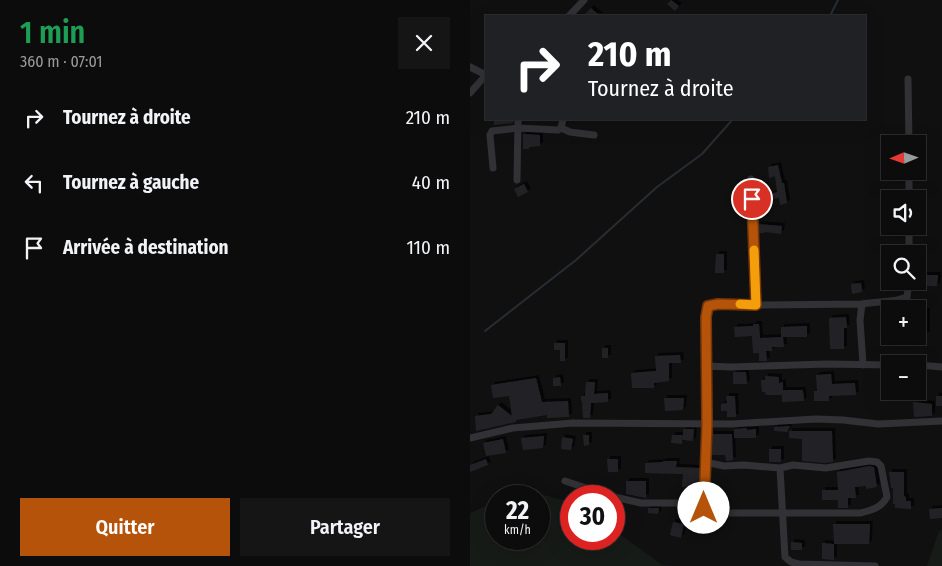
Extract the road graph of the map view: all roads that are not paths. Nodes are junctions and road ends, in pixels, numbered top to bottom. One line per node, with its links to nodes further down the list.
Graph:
1 (584, 0): 2 (street)
2 (570, 15)
3 (470, 67): 4 (street)
4 (485, 74)
5 (485, 76): 7 (street)
6 (908, 79): 13 (street)
7 (470, 93)
8 (518, 120): 10 (street)
9 (563, 120): 11 (street)
10 (518, 128): 11 (street); 14 (street); 15 (street)
11 (561, 128): 12 (street)
12 (594, 135)
13 (909, 135)
14 (493, 168)
15 (517, 180)
16 (751, 180): 19 (street)
17 (907, 290): 18 (street)
18 (862, 304): 19 (street); 20 (street)
19 (756, 305): 23 (street)
20 (863, 365): 21 (street); 23 (street)
21 (881, 365)
22 (926, 365): 24 (street)
23 (706, 366): 26 (street)
24 (942, 366)
25 (942, 421): 26 (street)
26 (707, 424): 27 (street); 28 (street)
27 (470, 438)
28 (706, 462): 29 (street); 33 (street)
29 (780, 468): 34 (street); 34 (street)
30 (565, 481): 31 (street)
31 (577, 485)
32 (625, 500): 33 (street)
33 (704, 503): 34 (street)
34 (784, 513): 35 (street)
35 (875, 566)

